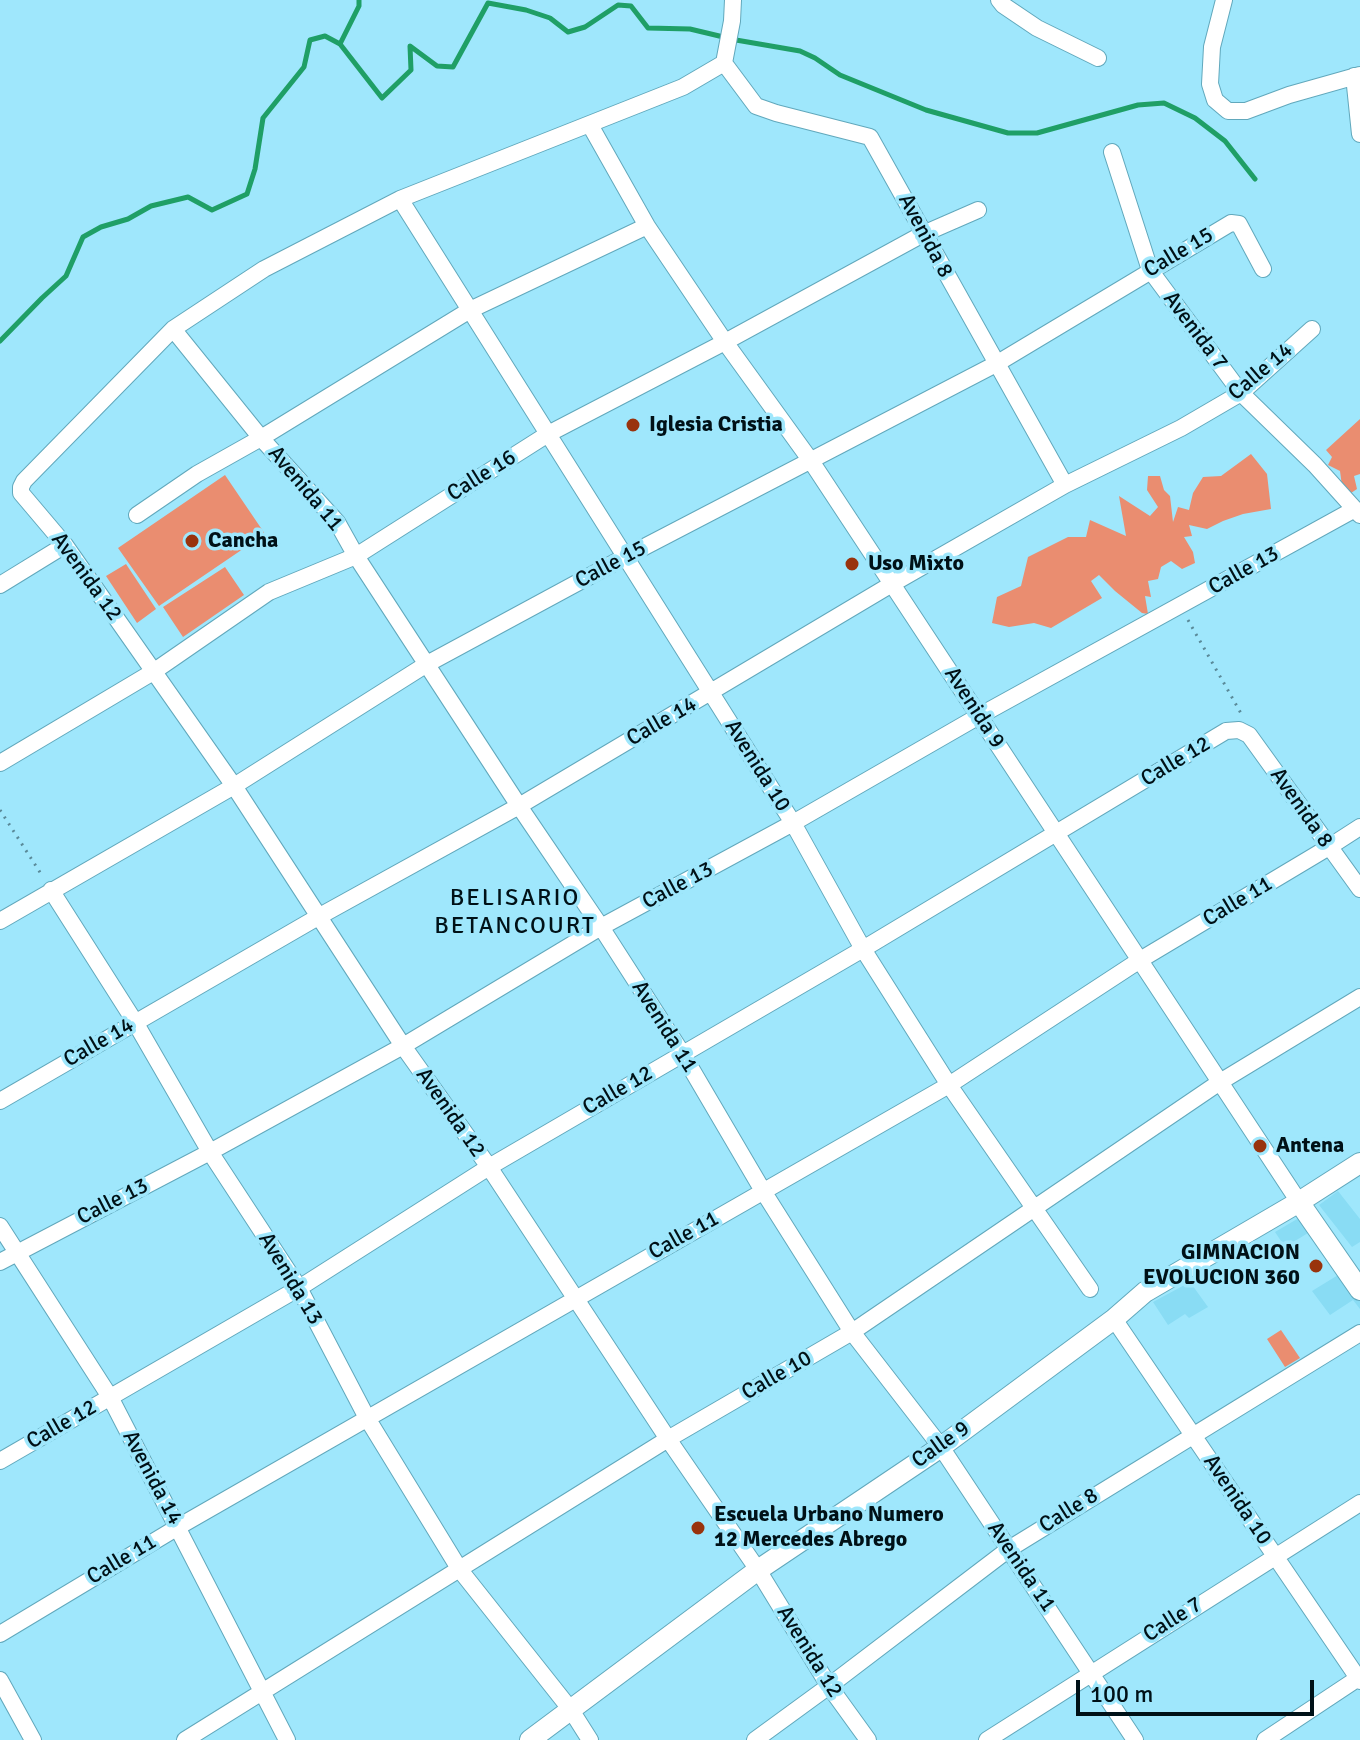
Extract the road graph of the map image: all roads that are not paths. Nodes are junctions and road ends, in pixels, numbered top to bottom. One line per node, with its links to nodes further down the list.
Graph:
1 (733, 0): 5 (street)
2 (999, 0): 4 (street)
3 (1224, 0): 6 (street)
4 (1098, 58)
5 (725, 60): 7 (street); 13 (street, Avenida 8)
6 (1357, 75): 8 (street)
7 (590, 125): 10 (street); 12 (street, Avenida 9)
8 (1360, 134)
9 (1112, 152): 15 (street, Avenida 7)
10 (400, 199): 16 (street, Avenida 10); 17 (street)
11 (978, 210): 13 (street, Calle 16)
12 (647, 226): 16 (street); 19 (street, Avenida 9)
13 (923, 234): 19 (street, Calle 16); 20 (street, Avenida 8)
14 (1263, 269): 15 (street, Calle 15)
15 (1150, 270): 20 (street, Calle 15); 21 (street, Avenida 7)
16 (470, 310): 22 (street, Avenida 10); 23 (street)
17 (173, 329): 23 (street, Avenida 11); 28 (street, Avenida 12)
18 (1312, 329): 21 (street, Calle 14)
19 (725, 342): 22 (street, Calle 16); 24 (street, Avenida 9)
20 (996, 364): 24 (street, Calle 15); 25 (street, Avenida 8)
21 (1241, 393): 25 (street, Calle 14); 26 (street, Avenida 7)
22 (548, 434): 29 (street, Calle 16); 30 (street, Avenida 10)
23 (261, 438): 27 (street); 29 (street, Avenida 11)
24 (811, 461): 30 (street, Calle 15); 31 (street, Avenida 9)
25 (1065, 485): 31 (street, Calle 14)
26 (1358, 512): 36 (street, Calle 13)
27 (137, 515)
28 (65, 545): 32 (street); 34 (street, Avenida 12)
29 (356, 556): 33 (street, Avenida 11); 34 (street, Calle 16)
30 (625, 557): 33 (street, Calle 15); 35 (street, Avenida 10)
31 (892, 584): 35 (street, Calle 14); 36 (street, Avenida 9)
32 (0, 585)
33 (427, 664): 39 (street, Calle 15); 40 (street, Avenida 11)
34 (153, 672): 38 (street, Calle 16); 39 (street, Avenida 12)
35 (711, 693): 40 (street, Calle 14); 41 (street, Avenida 10)
36 (979, 716): 41 (street, Calle 13); 43 (street, Avenida 9)
37 (1239, 730): 43 (street, Calle 12); 44 (street, Avenida 8)
38 (0, 763)
39 (234, 786): 46 (street, Calle 15); 47 (street, Avenida 12)
40 (519, 806): 47 (street, Calle 14); 49 (street, Avenida 11)
41 (793, 823): 49 (street, Calle 13); 50 (street, Avenida 10)
42 (1360, 827): 44 (street, Calle 11)
43 (1057, 834): 50 (street, Calle 12); 51 (street, Avenida 9)
44 (1329, 847): 45 (street, Avenida 8); 51 (street, Calle 11)
45 (1360, 889)
46 (51, 890): 48 (street, Calle 15); 53 (street, Avenida 13)
47 (318, 917): 53 (street, Calle 14); 54 (street, Avenida 12)
48 (0, 921)
49 (601, 927): 54 (street, Calle 13); 55 (street, Avenida 11)
50 (863, 949): 55 (street, Calle 12); 57 (street, Avenida 10)
51 (1140, 960): 56 (street, Avenida 9); 57 (street, Calle 11)
52 (1360, 997): 56 (street, Calle 10)
53 (135, 1022): 58 (street, Calle 14); 59 (street, Avenida 13)
54 (403, 1046): 59 (street, Calle 13); 61 (street, Avenida 12)
55 (682, 1053): 61 (street, Calle 12); 62 (street, Avenida 11)
56 (1220, 1082): 63 (street, Avenida 9); 64 (street, Calle 10)
57 (949, 1085): 62 (street, Calle 11); 64 (street, Avenida 10)
58 (0, 1101)
59 (210, 1152): 66 (street, Calle 13); 68 (street, Avenida 13)
60 (1360, 1163): 63 (street, Calle 9)
61 (489, 1167): 68 (street, Calle 12); 71 (street, Avenida 12)
62 (763, 1191): 71 (street, Calle 11); 73 (street, Avenida 11)
63 (1299, 1202): 70 (street, Avenida 9); 72 (street, Calle 9)
64 (1034, 1207): 69 (street, Avenida 10); 73 (street, Calle 10)
65 (0, 1226): 66 (street, Avenida 14)
66 (17, 1252): 67 (street, Calle 13); 75 (street, Avenida 14)
67 (0, 1262)
68 (299, 1288): 75 (street, Calle 12); 76 (street, Avenida 13)
69 (1090, 1289)
70 (1360, 1290)
71 (576, 1297): 76 (street, Calle 11); 78 (street, Avenida 12)
72 (1114, 1319): 77 (street, Avenida 10); 79 (street, Calle 9)
73 (852, 1332): 78 (street, Calle 10); 79 (street, Avenida 11)
74 (1360, 1333): 77 (street, Calle 8)
75 (110, 1397): 80 (street, Calle 12); 82 (street, Avenida 14)
76 (367, 1418): 82 (street, Calle 11); 85 (street, Avenida 13)
77 (1192, 1435): 83 (street, Calle 8); 84 (street, Avenida 10)
78 (668, 1439): 85 (street, Calle 10); 86 (street, Avenida 12)
79 (941, 1447): 83 (street, Avenida 11); 86 (street, Calle 9)
80 (0, 1461)
81 (1360, 1503): 84 (street, Calle 7)
82 (178, 1527): 87 (street, Calle 11); 92 (street, Avenida 14)
83 (1009, 1549): 88 (street, Avenida 11); 91 (street, Calle 8)
84 (1274, 1556): 88 (street, Calle 7); 89 (street, Avenida 10)
85 (460, 1570): 92 (street, Calle 10); 93 (street, Avenida 13)
86 (758, 1570): 91 (street, Avenida 12); 93 (street, Calle 9)
87 (0, 1634)
88 (1091, 1672): 101 (street, Calle 7); 102 (street, Avenida 11)
89 (1359, 1679): 103 (street)
90 (0, 1680): 94 (street)
91 (829, 1686): 99 (street, Calle 8); 100 (street, Avenida 12)
92 (262, 1692): 95 (street, Calle 10); 96 (street, Avenida 14)
93 (571, 1710): 97 (street, Calle 9); 98 (street, Avenida 13)
94 (33, 1740)
95 (185, 1740)
96 (287, 1740)
97 (530, 1740)
98 (590, 1740)
99 (755, 1740)
100 (868, 1740)
101 (987, 1740)
102 (1135, 1740)
103 (1265, 1740)

